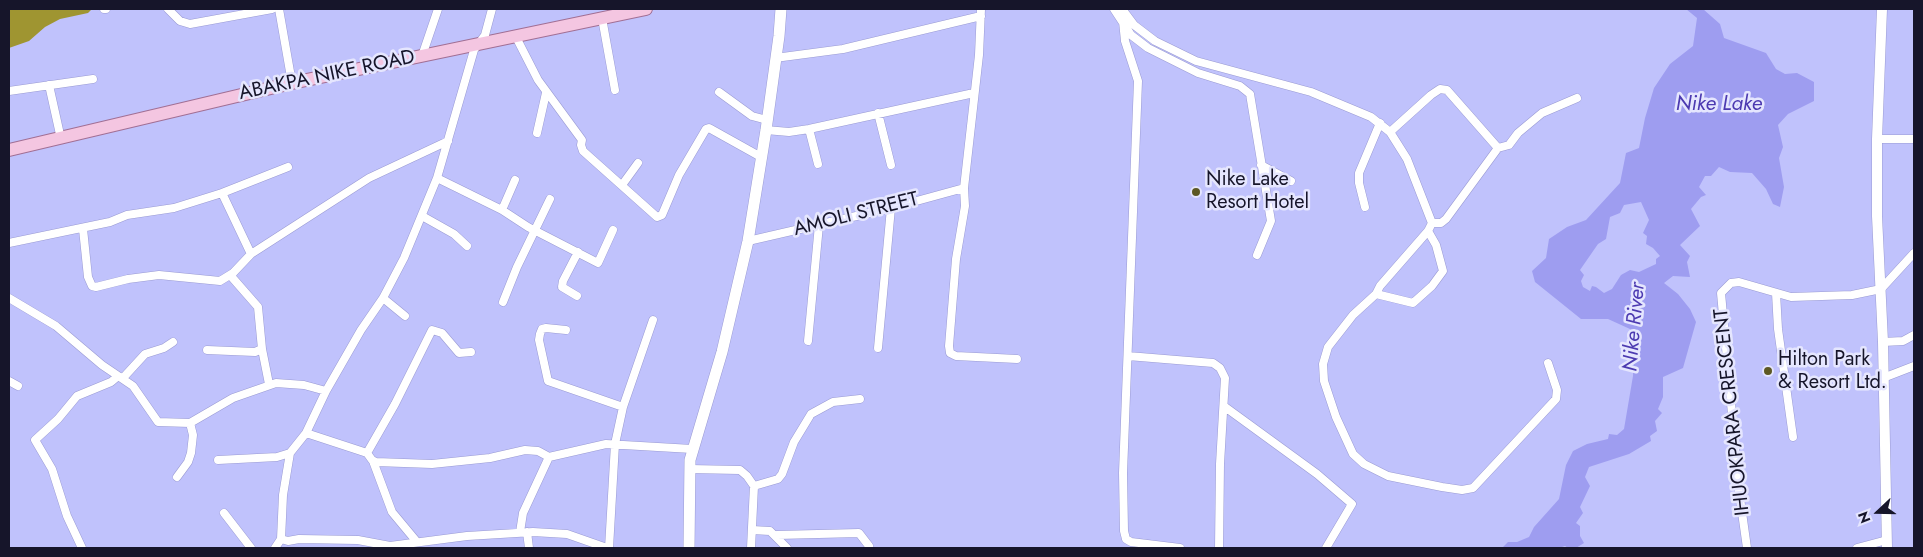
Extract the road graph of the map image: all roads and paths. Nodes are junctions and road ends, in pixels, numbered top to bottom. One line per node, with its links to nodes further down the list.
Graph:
1 (168, 9): 2 (street)
2 (272, 9)
3 (280, 9): 20 (street)
4 (438, 9): 17 (street)
5 (492, 9): 16 (street)
6 (646, 9): 11 (main road, ABAKPA NIKE ROAD)
7 (780, 9): 18 (main road)
8 (1114, 9): 14 (street)
9 (1122, 9): 29 (street)
10 (1882, 9): 35 (street)
11 (617, 12): 13 (main road, ABAKPA NIKE ROAD)
12 (981, 13): 18 (street); 26 (street)
13 (602, 18): 15 (main road, ABAKPA NIKE ROAD); 22 (street)
14 (1123, 21): 44 (street); 89 (street)
15 (516, 37): 16 (main road, ABAKPA NIKE ROAD); 25 (street)
16 (479, 44): 17 (main road, ABAKPA NIKE ROAD); 37 (street)
17 (422, 56): 20 (main road, ABAKPA NIKE ROAD)
18 (775, 58): 30 (main road)
19 (93, 79): 21 (street)
20 (292, 82): 34 (main road, ABAKPA NIKE ROAD)
21 (49, 85): 23 (street); 34 (street)
22 (615, 90)
23 (9, 91)
24 (719, 92): 30 (street)
25 (546, 93): 33 (street); 49 (street)
26 (974, 93): 28 (street); 50 (street)
27 (1577, 98): 38 (street)
28 (878, 113): 31 (street); 43 (street)
29 (1380, 123): 32 (street); 53 (street)
30 (767, 125): 31 (street); 40 (main road)
31 (809, 129): 42 (street)
32 (1390, 132): 38 (street); 57 (street)
33 (537, 133)
34 (61, 139): 39 (main road, ABAKPA NIKE ROAD)
35 (1877, 139): 36 (street); 71 (street)
36 (1914, 139)
37 (448, 141): 46 (street); 68 (street)
38 (1498, 148): 57 (street)
39 (9, 150)
40 (761, 157): 49 (street); 63 (main road)
41 (638, 163): 49 (street)
42 (818, 164)
43 (892, 165)
44 (1261, 165): 48 (street); 69 (street)
45 (288, 167): 51 (street)
46 (438, 178): 55 (street); 56 (street)
47 (515, 180): 55 (street)
48 (1291, 181)
49 (622, 185)
50 (964, 188): 54 (street, AMOLI STREET); 90 (street)
51 (222, 193): 59 (street); 68 (street)
52 (550, 199): 61 (street)
53 (1365, 207)
54 (890, 208): 58 (street, AMOLI STREET); 85 (street)
55 (502, 210): 61 (street)
56 (422, 216): 65 (street); 76 (street)
57 (1432, 223): 62 (street)
58 (819, 225): 63 (street, AMOLI STREET); 82 (street)
59 (83, 229): 64 (street); 70 (street)
60 (613, 230): 66 (street)
61 (536, 231): 66 (street); 77 (street)
62 (1428, 232): 73 (street); 73 (street)
63 (748, 241): 106 (main road)
64 (9, 243)
65 (466, 246)
66 (578, 252): 74 (street)
67 (1914, 253): 71 (street)
68 (251, 254): 70 (street)
69 (1257, 255)
70 (230, 275): 86 (street)
71 (1881, 289): 72 (street, IHUOKPARA CRESCENT); 84 (street)
72 (1776, 293): 104 (street); 135 (street, IHUOKPARA CRESCENT)
73 (1376, 294): 91 (street)
74 (577, 296)
75 (9, 298): 93 (street)
76 (383, 298): 78 (street); 98 (street)
77 (503, 302)
78 (405, 316)
79 (653, 320): 100 (street)
80 (566, 330): 100 (street)
81 (1914, 335): 84 (street)
82 (808, 341)
83 (173, 342): 93 (street)
84 (1883, 342): 94 (street)
85 (878, 348)
86 (262, 349): 87 (street); 96 (street)
87 (207, 350)
88 (471, 352): 108 (street)
89 (1128, 356): 101 (street); 132 (street)
90 (1017, 359)
91 (1548, 363)
92 (1914, 366): 94 (street)
93 (120, 377): 102 (street); 124 (street)
94 (1883, 378): 121 (street)
95 (9, 381): 97 (street)
96 (268, 384): 98 (street); 102 (street)
97 (18, 386)
98 (326, 391): 103 (street)
99 (860, 399): 114 (street)
100 (623, 407): 105 (street)
101 (1225, 407): 133 (street); 134 (street)
102 (190, 423): 113 (street)
103 (306, 433): 107 (street); 108 (street)
104 (1793, 437)
105 (615, 444): 106 (street); 109 (street); 128 (street)
106 (692, 449): 112 (main road)
107 (290, 453): 110 (street); 119 (street)
108 (367, 453): 111 (street)
109 (549, 457): 111 (street); 117 (street)
110 (218, 460)
111 (373, 461): 120 (street)
112 (689, 469): 114 (street); 129 (main road)
113 (177, 477)
114 (754, 486): 116 (street)
115 (224, 513): 125 (street)
116 (752, 530): 118 (street); 130 (street)
117 (524, 532): 120 (street); 127 (street); 128 (street)
118 (777, 535): 122 (street); 131 (street)
119 (281, 539): 123 (street); 126 (street)
120 (418, 542): 123 (street)
121 (1887, 544): 136 (street)
122 (869, 546)
123 (383, 547)
124 (82, 548)
125 (251, 548)
126 (275, 548)
127 (529, 548)
128 (608, 548)
129 (689, 548)
130 (750, 548)
131 (787, 548)
132 (1180, 548)
133 (1219, 548)
134 (1326, 548)
135 (1747, 548)
136 (1857, 548)

